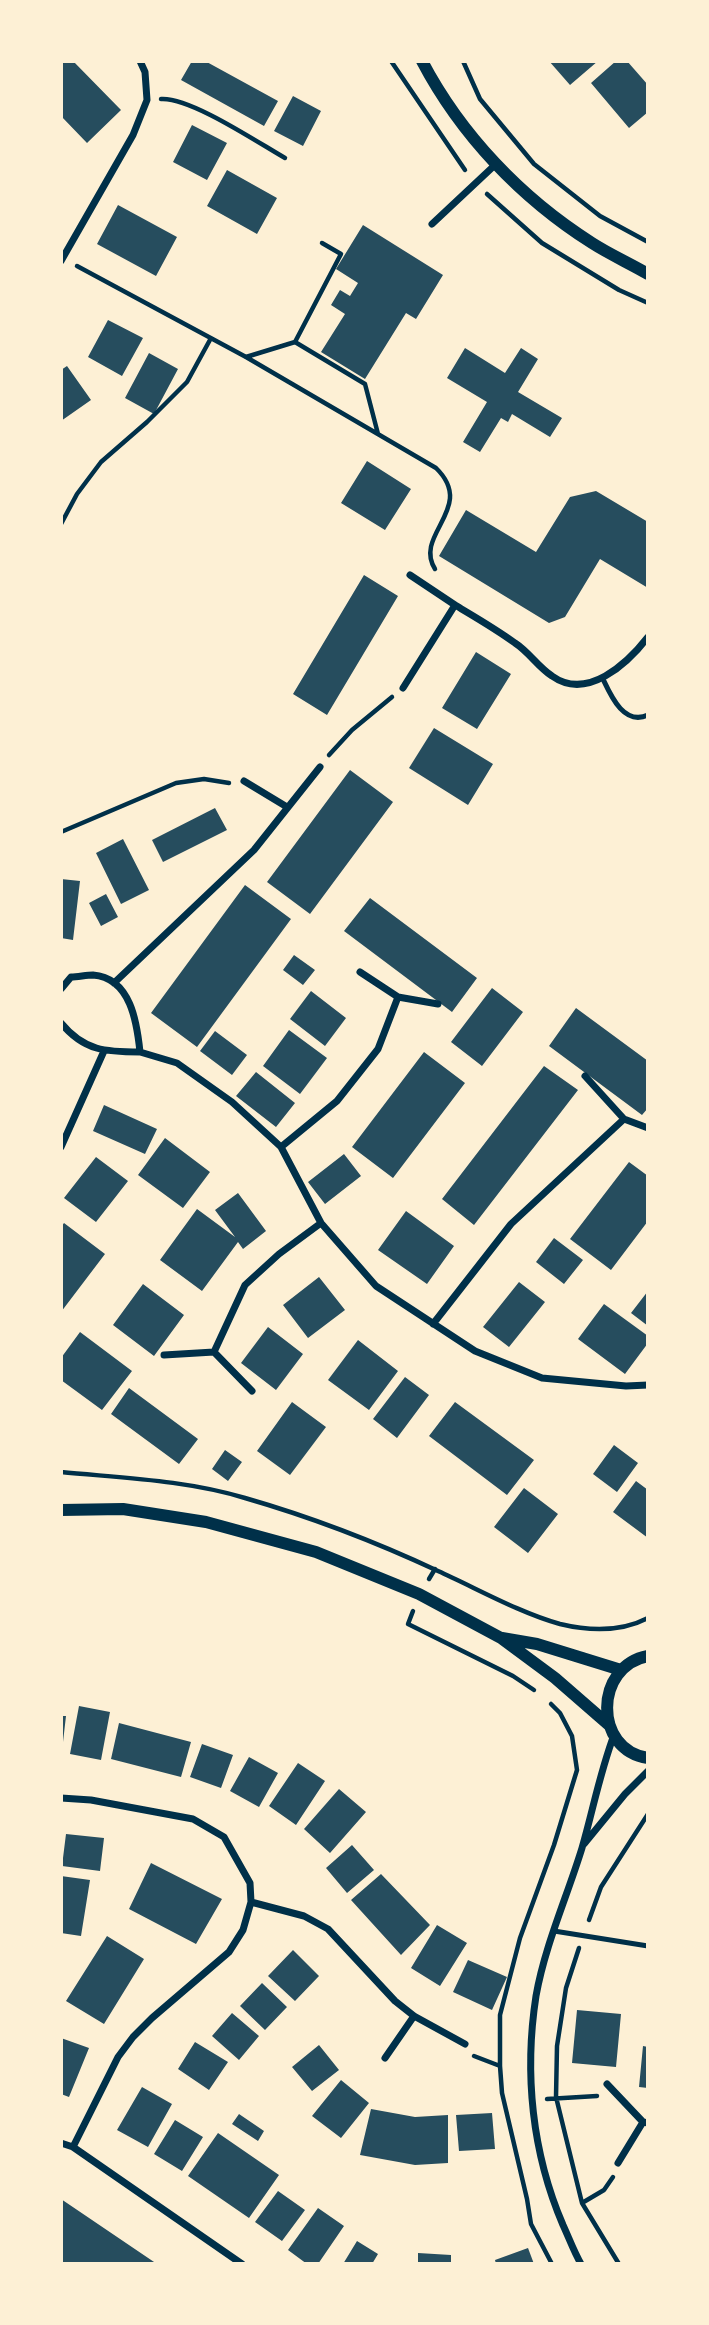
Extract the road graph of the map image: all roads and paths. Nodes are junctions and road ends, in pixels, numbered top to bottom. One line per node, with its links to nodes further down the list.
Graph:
1 (140, 61): 4 (street)
2 (422, 61): 6 (street)
3 (463, 61): 8 (path)
4 (147, 100): 5 (path); 10 (street)
5 (285, 158)
6 (496, 164): 7 (street); 11 (street)
7 (432, 224)
8 (648, 242)
9 (322, 243): 13 (path)
10 (62, 260): 12 (path)
11 (648, 274)
12 (211, 338): 14 (path); 16 (path)
13 (295, 342): 14 (path); 15 (path)
14 (246, 357): 15 (path)
15 (378, 434): 18 (path)
16 (61, 524)
17 (410, 575): 18 (street)
18 (436, 592): 19 (street)
19 (455, 605): 21 (street); 22 (street)
20 (648, 637): 21 (street)
21 (603, 679): 23 (lane)
22 (403, 688): 24 (path)
23 (648, 715)
24 (320, 766): 26 (street)
25 (244, 781): 26 (street); 27 (path)
26 (287, 807): 29 (street)
27 (61, 832)
28 (360, 972): 31 (street)
29 (114, 983): 30 (street); 35 (street)
30 (61, 989)
31 (398, 997): 32 (street); 40 (street)
32 (438, 1004)
33 (61, 1023): 34 (street)
34 (104, 1051): 35 (street); 39 (street)
35 (140, 1052): 40 (street)
36 (585, 1076): 37 (street)
37 (624, 1119): 38 (street); 42 (street)
38 (648, 1128)
39 (61, 1147)
40 (281, 1147): 41 (street)
41 (321, 1223): 42 (street); 43 (street)
42 (433, 1324): 45 (street)
43 (214, 1352): 44 (street); 46 (street)
44 (164, 1355)
45 (648, 1385)
46 (252, 1391)
47 (61, 1510): 49 (street)
48 (435, 1569): 49 (path)
49 (419, 1594): 50 (street); 53 (path)
50 (501, 1638): 52 (street); 55 (street)
51 (645, 1655): 52 (street)
52 (621, 1670): 55 (street)
53 (535, 1691)
54 (546, 1698): 69 (path)
55 (611, 1730): 56 (street); 60 (street)
56 (648, 1758)
57 (648, 1771): 60 (street)
58 (61, 1798): 61 (street)
59 (648, 1814): 63 (path)
60 (582, 1846): 62 (street)
61 (251, 1902): 65 (street); 75 (street)
62 (554, 1931): 63 (lane); 72 (street)
63 (583, 1936): 64 (lane); 71 (path)
64 (648, 1946)
65 (414, 2016): 66 (street); 67 (street)
66 (465, 2044)
67 (385, 2059)
68 (607, 2084): 70 (street)
69 (502, 2093): 72 (path); 79 (path)
70 (617, 2096): 71 (path); 73 (street)
71 (556, 2097): 72 (path); 77 (path)
72 (532, 2101): 80 (street)
73 (645, 2122): 76 (street)
74 (61, 2143): 75 (street)
75 (73, 2147): 78 (street)
76 (618, 2163): 77 (path)
77 (582, 2203): 81 (path)
78 (242, 2264)
79 (552, 2264)
80 (581, 2264)
81 (619, 2264)

